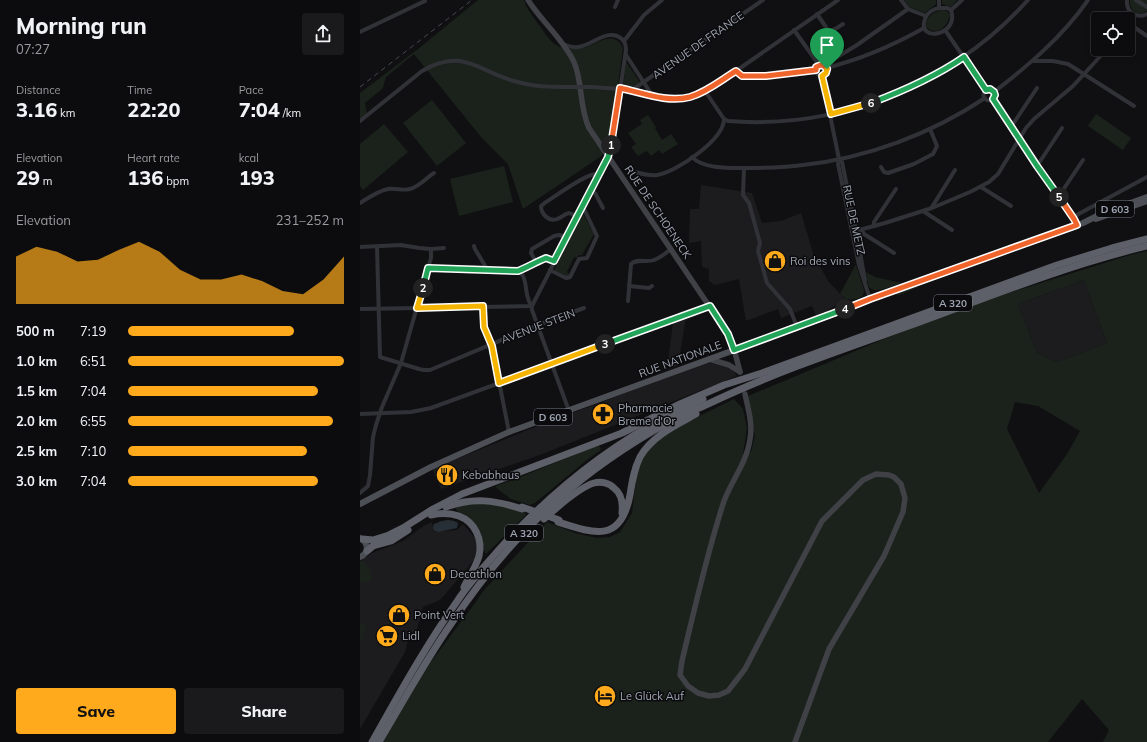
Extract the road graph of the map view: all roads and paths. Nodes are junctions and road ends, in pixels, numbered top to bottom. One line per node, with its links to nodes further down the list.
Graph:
1 (528, 0): 32 (main road, RUE DE SCHOENECK)
2 (618, 0): 14 (street)
3 (662, 0): 31 (street)
4 (763, 0): 43 (street, AVENUE DE FRANCE)
5 (838, 0): 20 (street)
6 (901, 0): 17 (street)
7 (939, 0): 16 (street)
8 (962, 0): 18 (street)
9 (1028, 0): 35 (street)
10 (1088, 0): 36 (street)
11 (1127, 0): 19 (street)
12 (1136, 0): 15 (street)
13 (425, 1): 29 (street)
14 (615, 7)
15 (1147, 7)
16 (939, 8): 18 (street); 23 (street)
17 (908, 9): 23 (street); 38 (street)
18 (951, 10): 28 (street)
19 (1131, 12)
20 (817, 14): 24 (street); 27 (street)
21 (1147, 14): 22 (street)
22 (1135, 15)
23 (926, 16): 25 (street)
24 (843, 24)
25 (924, 28): 28 (street); 38 (street)
26 (1135, 28): 30 (street)
27 (794, 30): 37 (street); 40 (street)
28 (945, 30): 35 (street)
29 (360, 32)
30 (1147, 36)
31 (624, 41): 32 (street); 33 (street)
32 (563, 44): 61 (main road, RUE DE SCHOENECK)
33 (626, 54): 43 (street); 44 (street)
34 (1101, 56): 41 (street)
35 (964, 57): 47 (street); 54 (street)
36 (1032, 61): 41 (street); 49 (street)
37 (819, 65): 38 (street); 39 (street)
38 (825, 67): 42 (street)
39 (816, 70): 40 (street); 42 (street)
40 (736, 71): 48 (street)
41 (1084, 74): 53 (street); 60 (street)
42 (822, 76): 54 (street, RUE DE METZ)
43 (644, 83): 46 (street, AVENUE DE FRANCE); 50 (street)
44 (620, 88): 46 (street); 56 (street, bridge); 61 (street)
45 (1036, 88): 57 (street)
46 (632, 90): 50 (street)
47 (986, 90): 49 (street); 51 (street)
48 (704, 91): 50 (street); 55 (street)
49 (994, 92): 52 (street)
50 (650, 95)
51 (985, 98): 52 (street); 59 (street)
52 (993, 99): 57 (street)
53 (1134, 106)
54 (831, 114): 55 (street); 63 (street, RUE DE METZ)
55 (723, 118): 62 (street)
56 (360, 121)
57 (1011, 127): 60 (street)
58 (1062, 128): 65 (street)
59 (930, 129): 63 (street); 66 (street)
60 (1020, 139): 65 (street); 73 (street)
61 (608, 157): 71 (street); 99 (main road, RUE DE SCHOENECK)
62 (692, 157): 67 (street); 69 (street)
63 (839, 159): 67 (street); 89 (street, RUE DE METZ)
64 (1083, 160): 76 (street)
65 (1037, 166): 76 (street)
66 (881, 167)
67 (744, 168): 119 (street)
68 (955, 170): 83 (street)
69 (635, 172)
70 (434, 173): 79 (street)
71 (599, 174): 75 (street); 85 (street)
72 (1147, 177): 86 (street)
73 (981, 186): 80 (street); 83 (street)
74 (896, 189): 88 (street)
75 (591, 190): 81 (street); 82 (street)
76 (1059, 196): 86 (street)
77 (1147, 197): 87 (main road, RUE NATIONALE / D 603)
78 (1147, 201): 87 (main road, RUE NATIONALE / D 603)
79 (360, 203)
80 (1011, 206)
81 (582, 208): 85 (street); 105 (street)
82 (603, 208)
83 (932, 208): 84 (street)
84 (922, 211): 88 (street); 90 (street)
85 (577, 216): 91 (street)
86 (1073, 217): 87 (street)
87 (1080, 224): 109 (main road, RUE NATIONALE / D 603)
88 (874, 226): 89 (street)
89 (856, 230): 100 (street); 109 (street, RUE DE METZ)
90 (952, 230)
91 (566, 237): 101 (street); 102 (street)
92 (1147, 239): 125 (highway, A 320)
93 (474, 246): 104 (street)
94 (1147, 246): 127 (highway, A 320)
95 (360, 247): 96 (street)
96 (377, 247): 98 (street); 117 (street)
97 (444, 248): 98 (street)
98 (431, 249): 103 (street)
99 (671, 249): 107 (street); 113 (main road, RUE DE SCHOENECK)
100 (894, 253)
101 (554, 261): 102 (street); 105 (street)
102 (536, 262): 106 (street)
103 (428, 268): 104 (street); 114 (street)
104 (487, 269): 106 (street)
105 (550, 270): 112 (street)
106 (518, 271): 112 (street)
107 (629, 286): 108 (street); 110 (street)
108 (652, 286)
109 (870, 299): 119 (main road, RUE NATIONALE / D 603)
110 (628, 301)
111 (483, 306): 112 (street); 114 (street); 120 (street)
112 (532, 306): 118 (street)
113 (710, 306): 121 (main road, RUE DE SCHOENECK); 124 (street)
114 (417, 308): 117 (street); 123 (street)
115 (584, 308): 118 (street, AVENUE STEIN)
116 (360, 309): 117 (street)
117 (378, 309): 123 (street, AVENUE STEIN)
118 (537, 325): 120 (street, AVENUE STEIN); 124 (street)
119 (797, 327): 121 (main road, RUE NATIONALE / D 603)
120 (491, 344): 123 (street, AVENUE STEIN); 126 (street)
121 (734, 350): 122 (main road, RUE NATIONALE / D 603); 122 (main road, RUE DE SCHOENECK)
122 (709, 359): 129 (main road, RUE NATIONALE / D 603)
123 (401, 363): 130 (street)
124 (552, 364): 126 (street); 129 (street)
125 (762, 373): 137 (highway); 145 (highway, A 320)
126 (499, 383): 130 (street); 132 (street)
127 (734, 391): 140 (highway); 142 (highway, A 320)
128 (745, 394): 148 (main road)
129 (568, 411): 132 (main road, RUE NATIONALE / D 603)
130 (380, 413): 131 (street); 134 (street)
131 (360, 414)
132 (509, 432): 133 (main road, RUE NATIONALE / D 603)
133 (400, 483): 135 (main road, RUE NATIONALE / D 603); 136 (main road, RUE NATIONALE / D 603)
134 (360, 493)
135 (360, 500)
136 (360, 504)
137 (443, 504): 138 (highway); 141 (highway)
138 (522, 508): 139 (highway); 140 (highway, bridge)
139 (431, 515): 143 (highway); 145 (highway)
140 (559, 521): 142 (highway)
141 (361, 538): 143 (main road)
142 (508, 549): 147 (highway, A 320)
143 (367, 551): 144 (main road)
144 (360, 557)
145 (458, 599): 146 (highway, A 320)
146 (372, 742)
147 (380, 742)
148 (795, 742)

